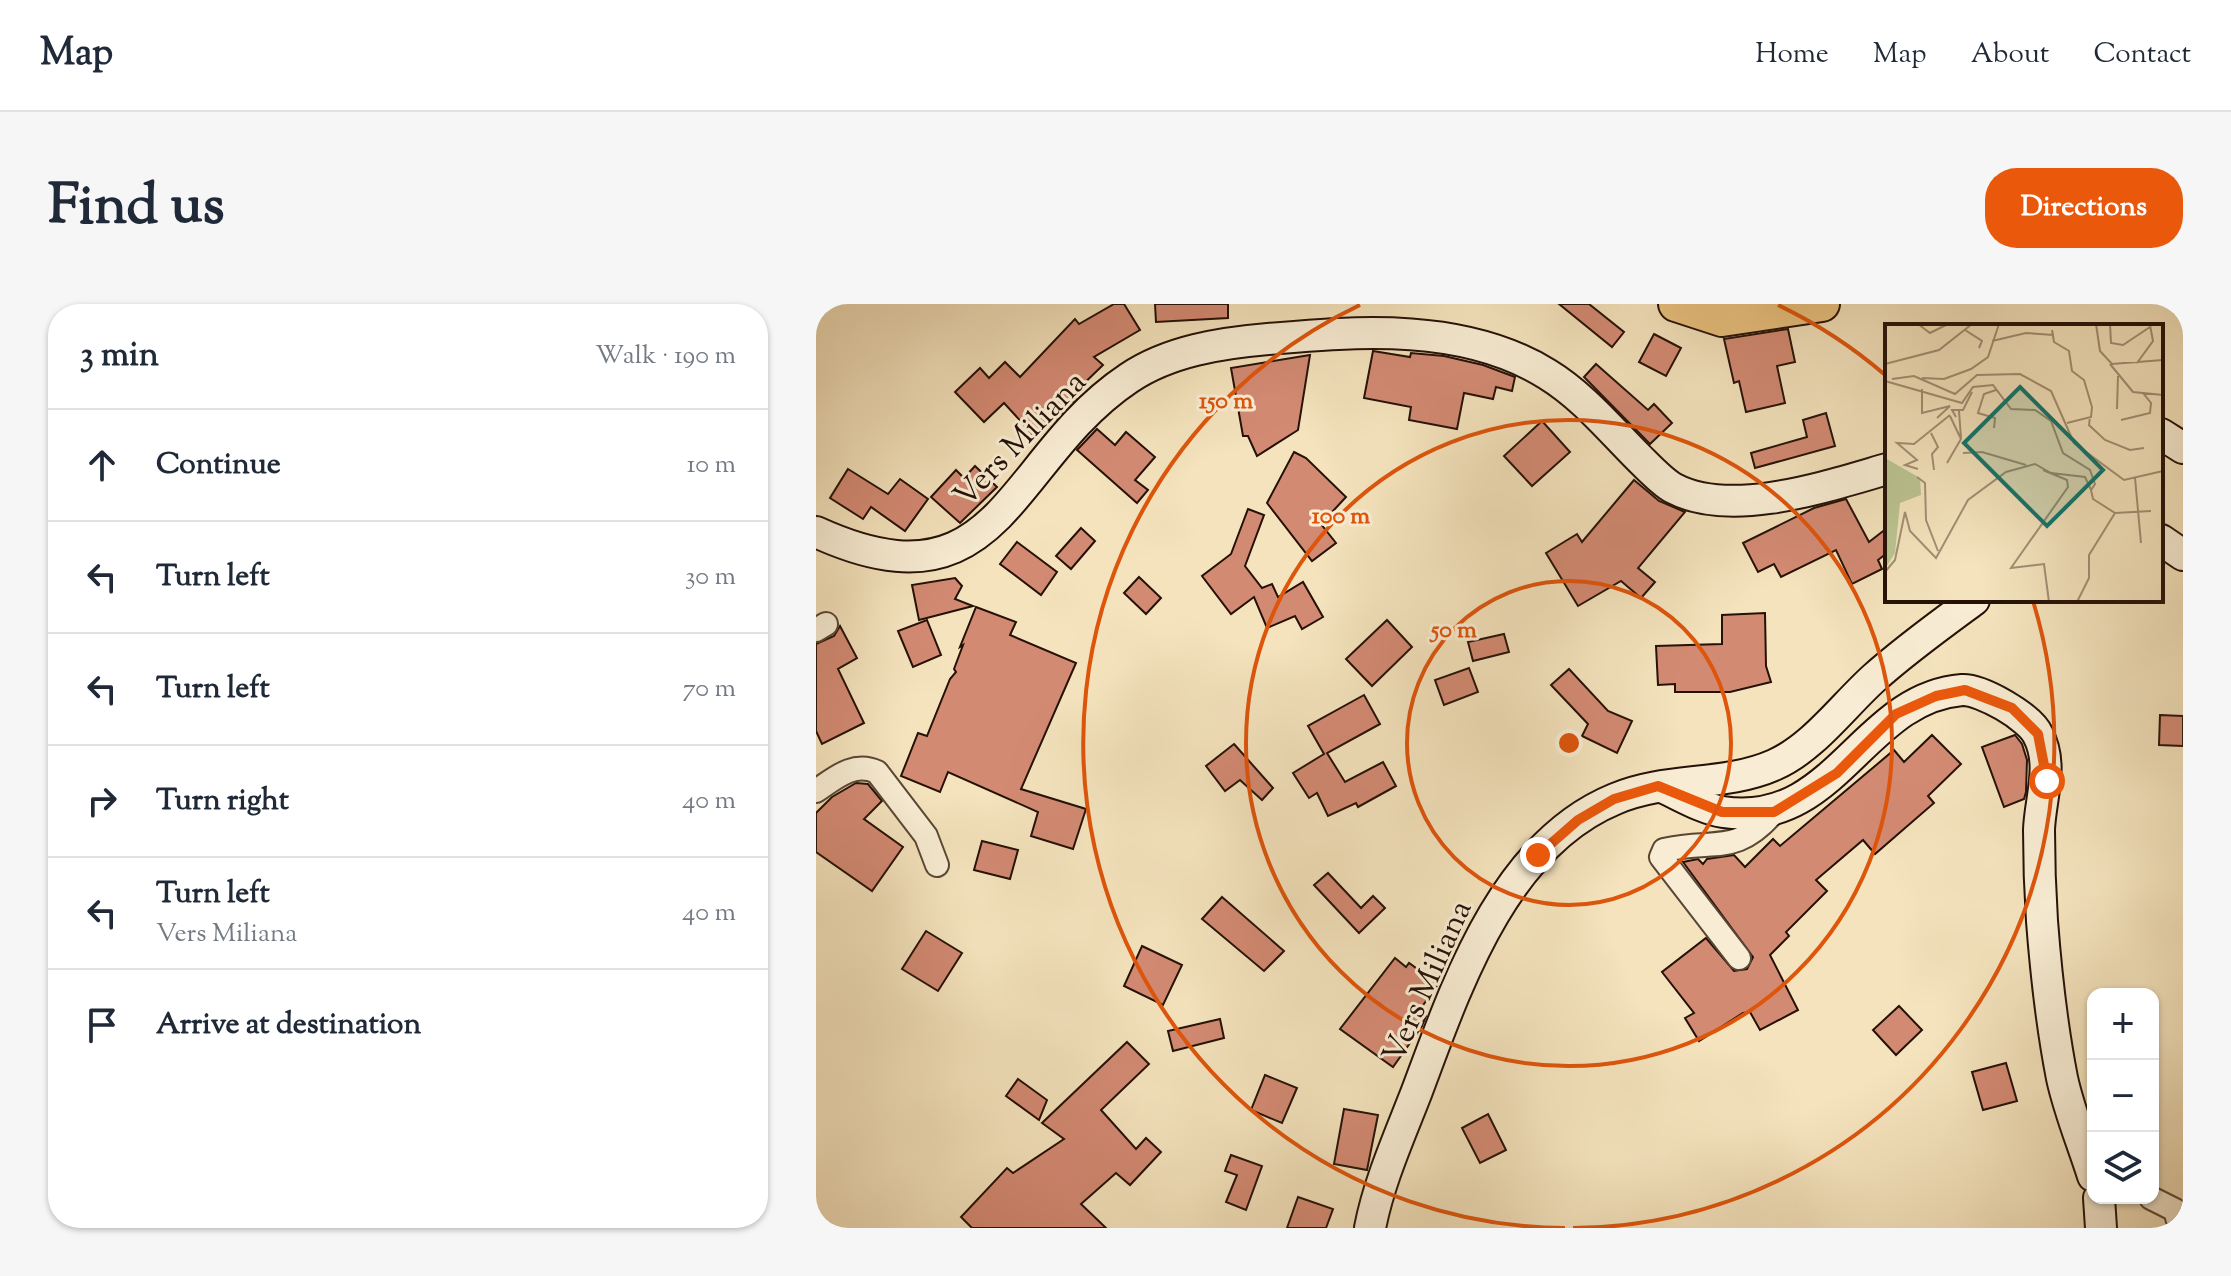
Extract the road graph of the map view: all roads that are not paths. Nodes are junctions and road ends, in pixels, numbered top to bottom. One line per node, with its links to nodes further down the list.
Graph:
1 (1676, 304): 2 (main road)
2 (1822, 304)
3 (2163, 435): 4 (main road)
4 (2183, 448)
5 (1885, 470): 6 (main road, Vers Miliana)
6 (816, 532)
7 (2163, 541): 8 (main road)
8 (2183, 555)
9 (1971, 602): 10 (main road, Vers Miliana)
10 (1658, 786): 12 (main road); 18 (main road, Vers Miliana)
11 (816, 791): 13 (street)
12 (1774, 812): 14 (street); 15 (main road)
13 (937, 865)
14 (1739, 958)
15 (2087, 1157)
16 (2159, 1202): 20 (street)
17 (2099, 1204): 19 (main road)
18 (1370, 1228)
19 (2101, 1228)
20 (2180, 1228)

